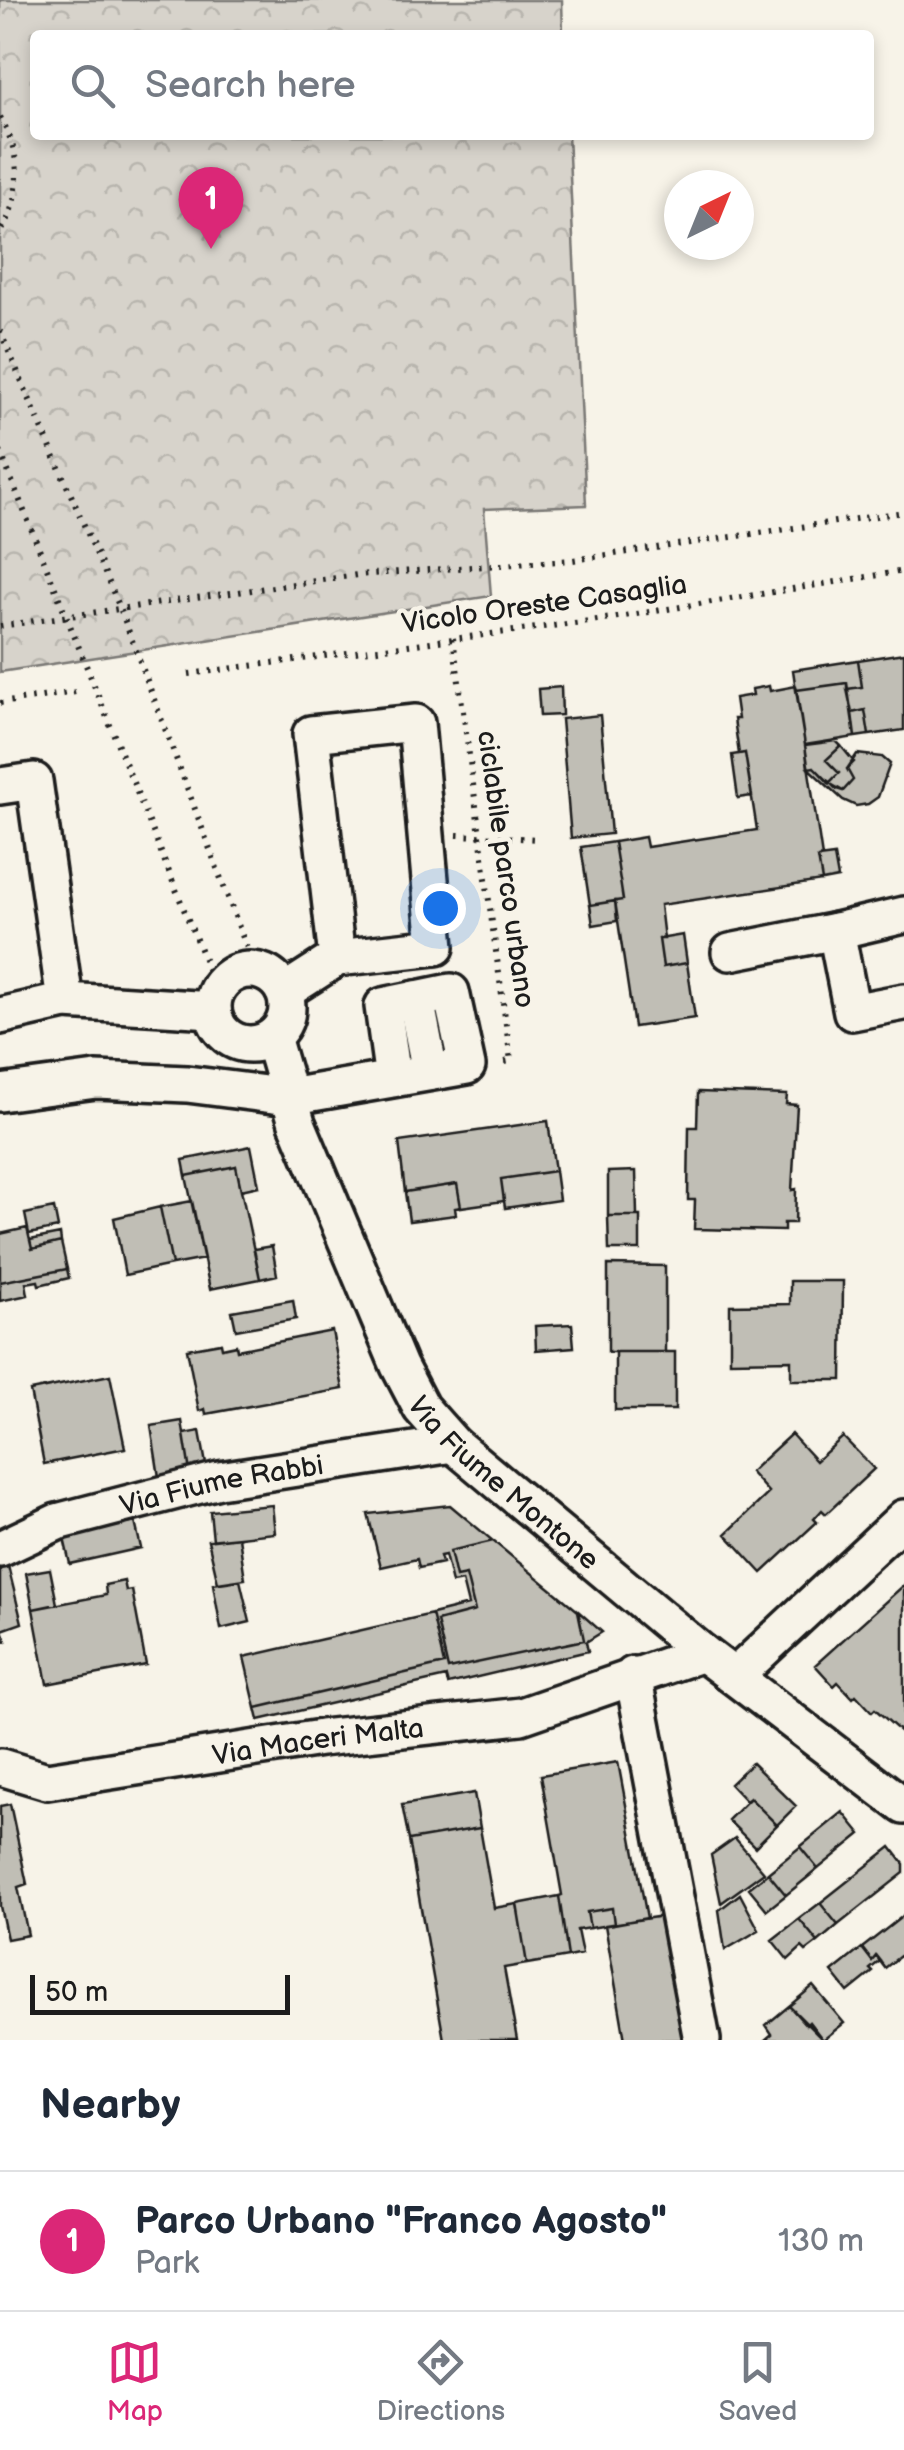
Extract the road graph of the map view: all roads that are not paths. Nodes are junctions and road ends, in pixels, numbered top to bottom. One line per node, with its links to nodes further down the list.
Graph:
1 (0, 786): 8 (street)
2 (904, 915): 3 (street)
3 (836, 931): 4 (street); 10 (street)
4 (730, 952)
5 (336, 958): 5 (street); 6 (street)
6 (284, 992): 9 (street); 12 (street)
7 (416, 1000): 13 (street); 13 (street); 14 (street)
8 (65, 1001): 9 (street); 11 (street)
9 (215, 1001): 12 (street)
10 (904, 1002)
11 (0, 1016)
12 (272, 1037): 16 (street, Via Fiume Montone)
13 (430, 1072): 14 (street)
14 (394, 1079): 16 (street)
15 (0, 1093): 16 (street)
16 (288, 1096): 17 (street, Via Fiume Montone)
17 (453, 1444): 19 (street, Via Fiume Rabbi); 20 (street, Via Fiume Montone)
18 (904, 1518): 22 (street)
19 (0, 1549)
20 (702, 1653): 21 (street, Via Maceri Malta); 22 (street, Via Fiume Montone)
21 (633, 1675): 23 (street, Via Maceri Malta); 25 (street)
22 (735, 1676): 24 (street, Via Fiume Montone)
23 (0, 1767)
24 (904, 1806)
25 (702, 2040)

